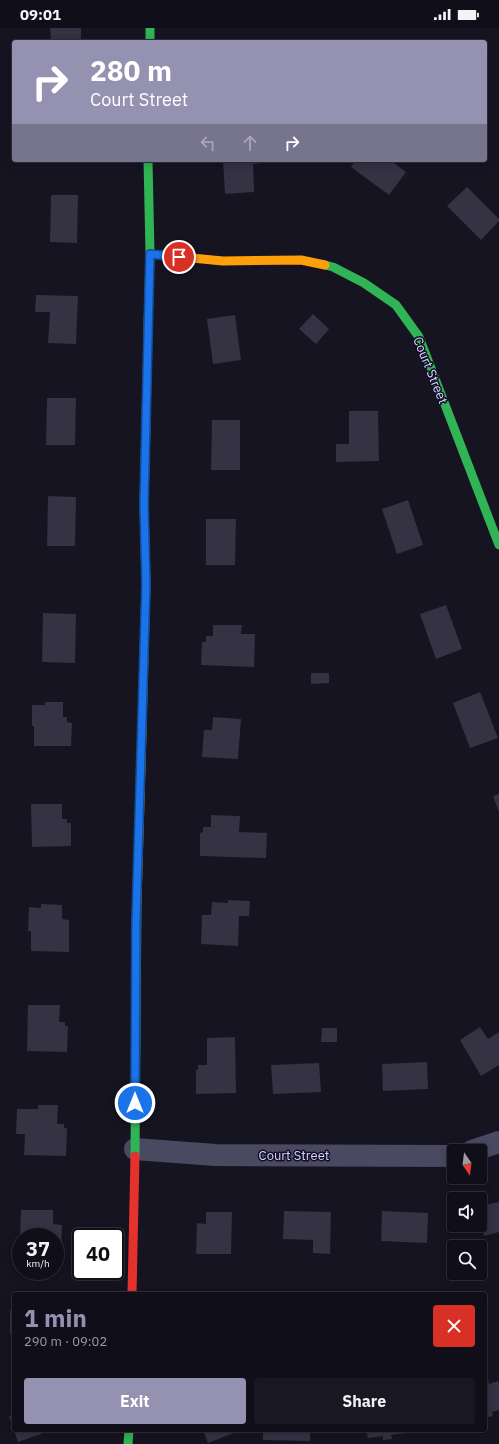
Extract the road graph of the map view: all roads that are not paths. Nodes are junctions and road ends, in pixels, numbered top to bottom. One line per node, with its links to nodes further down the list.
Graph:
1 (150, 28): 2 (street)
2 (150, 40)
3 (148, 162): 4 (street)
4 (150, 254): 5 (street, Court Street); 8 (street)
5 (499, 546)
6 (499, 1142): 7 (street)
7 (487, 1146)
8 (135, 1149): 9 (street, Court Street); 10 (street)
9 (447, 1156)
10 (132, 1292)
11 (129, 1432): 12 (street)
12 (128, 1444)

